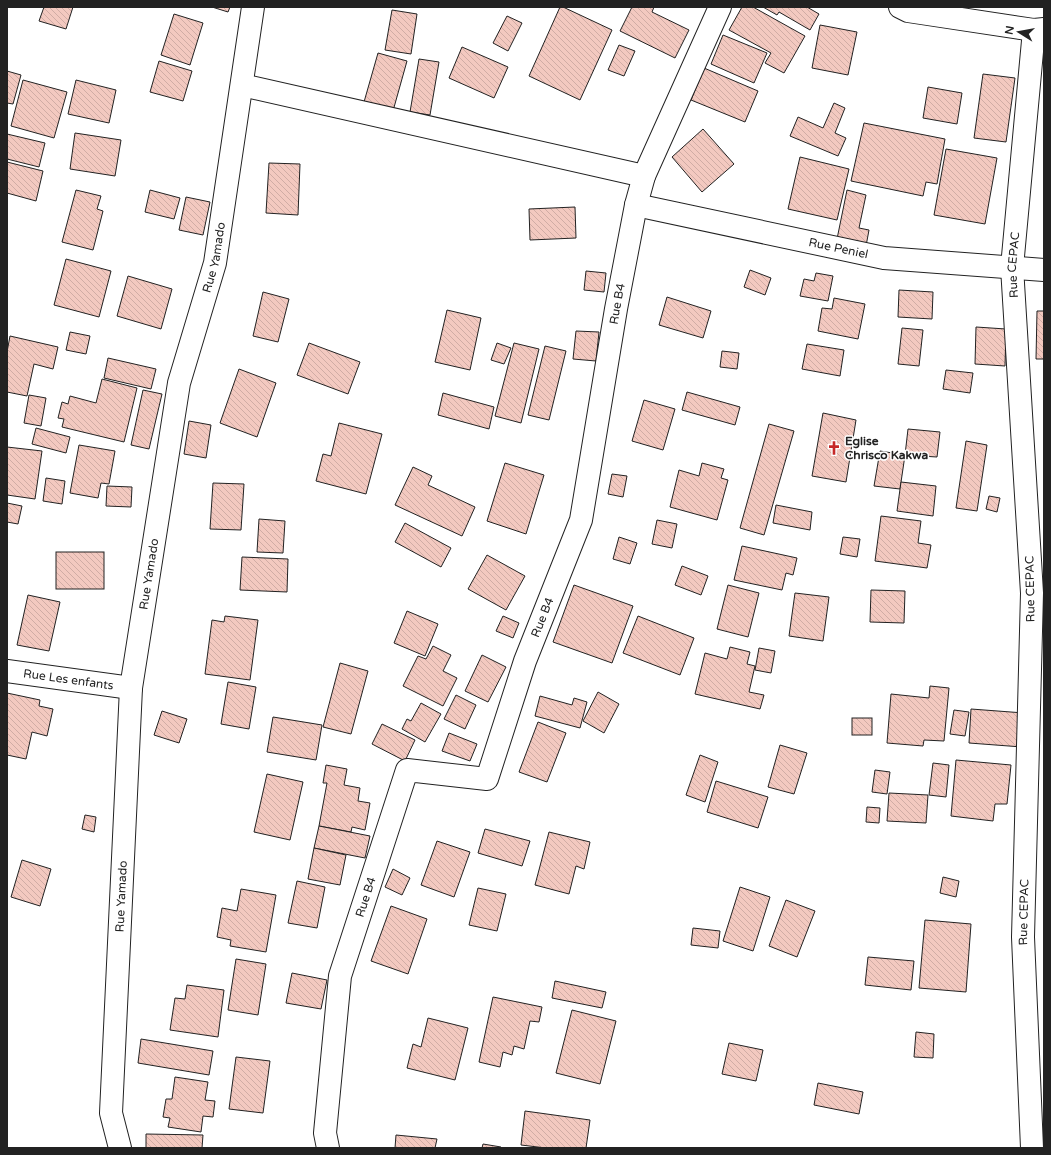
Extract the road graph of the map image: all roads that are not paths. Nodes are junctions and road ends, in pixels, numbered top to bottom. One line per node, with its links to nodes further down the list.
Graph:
1 (253, 7): 5 (street, Rue Yamado)
2 (720, 7): 6 (street, Rue B4)
3 (900, 7): 4 (street)
4 (1039, 30): 8 (street, Rue CEPAC)
5 (242, 85): 6 (street); 12 (street, Rue Yamado)
6 (644, 176): 7 (street, Rue B4)
7 (636, 205): 8 (street, Rue Peniel); 14 (street, Rue B4)
8 (1012, 268): 9 (street, Rue Peniel); 10 (street, Rue CEPAC)
9 (1044, 270)
10 (1038, 593): 15 (street, Rue CEPAC)
11 (7, 671): 12 (street, Rue Les enfants)
12 (130, 688): 13 (street, Rue Yamado)
13 (120, 1148)
14 (328, 1148)
15 (1032, 1148)

